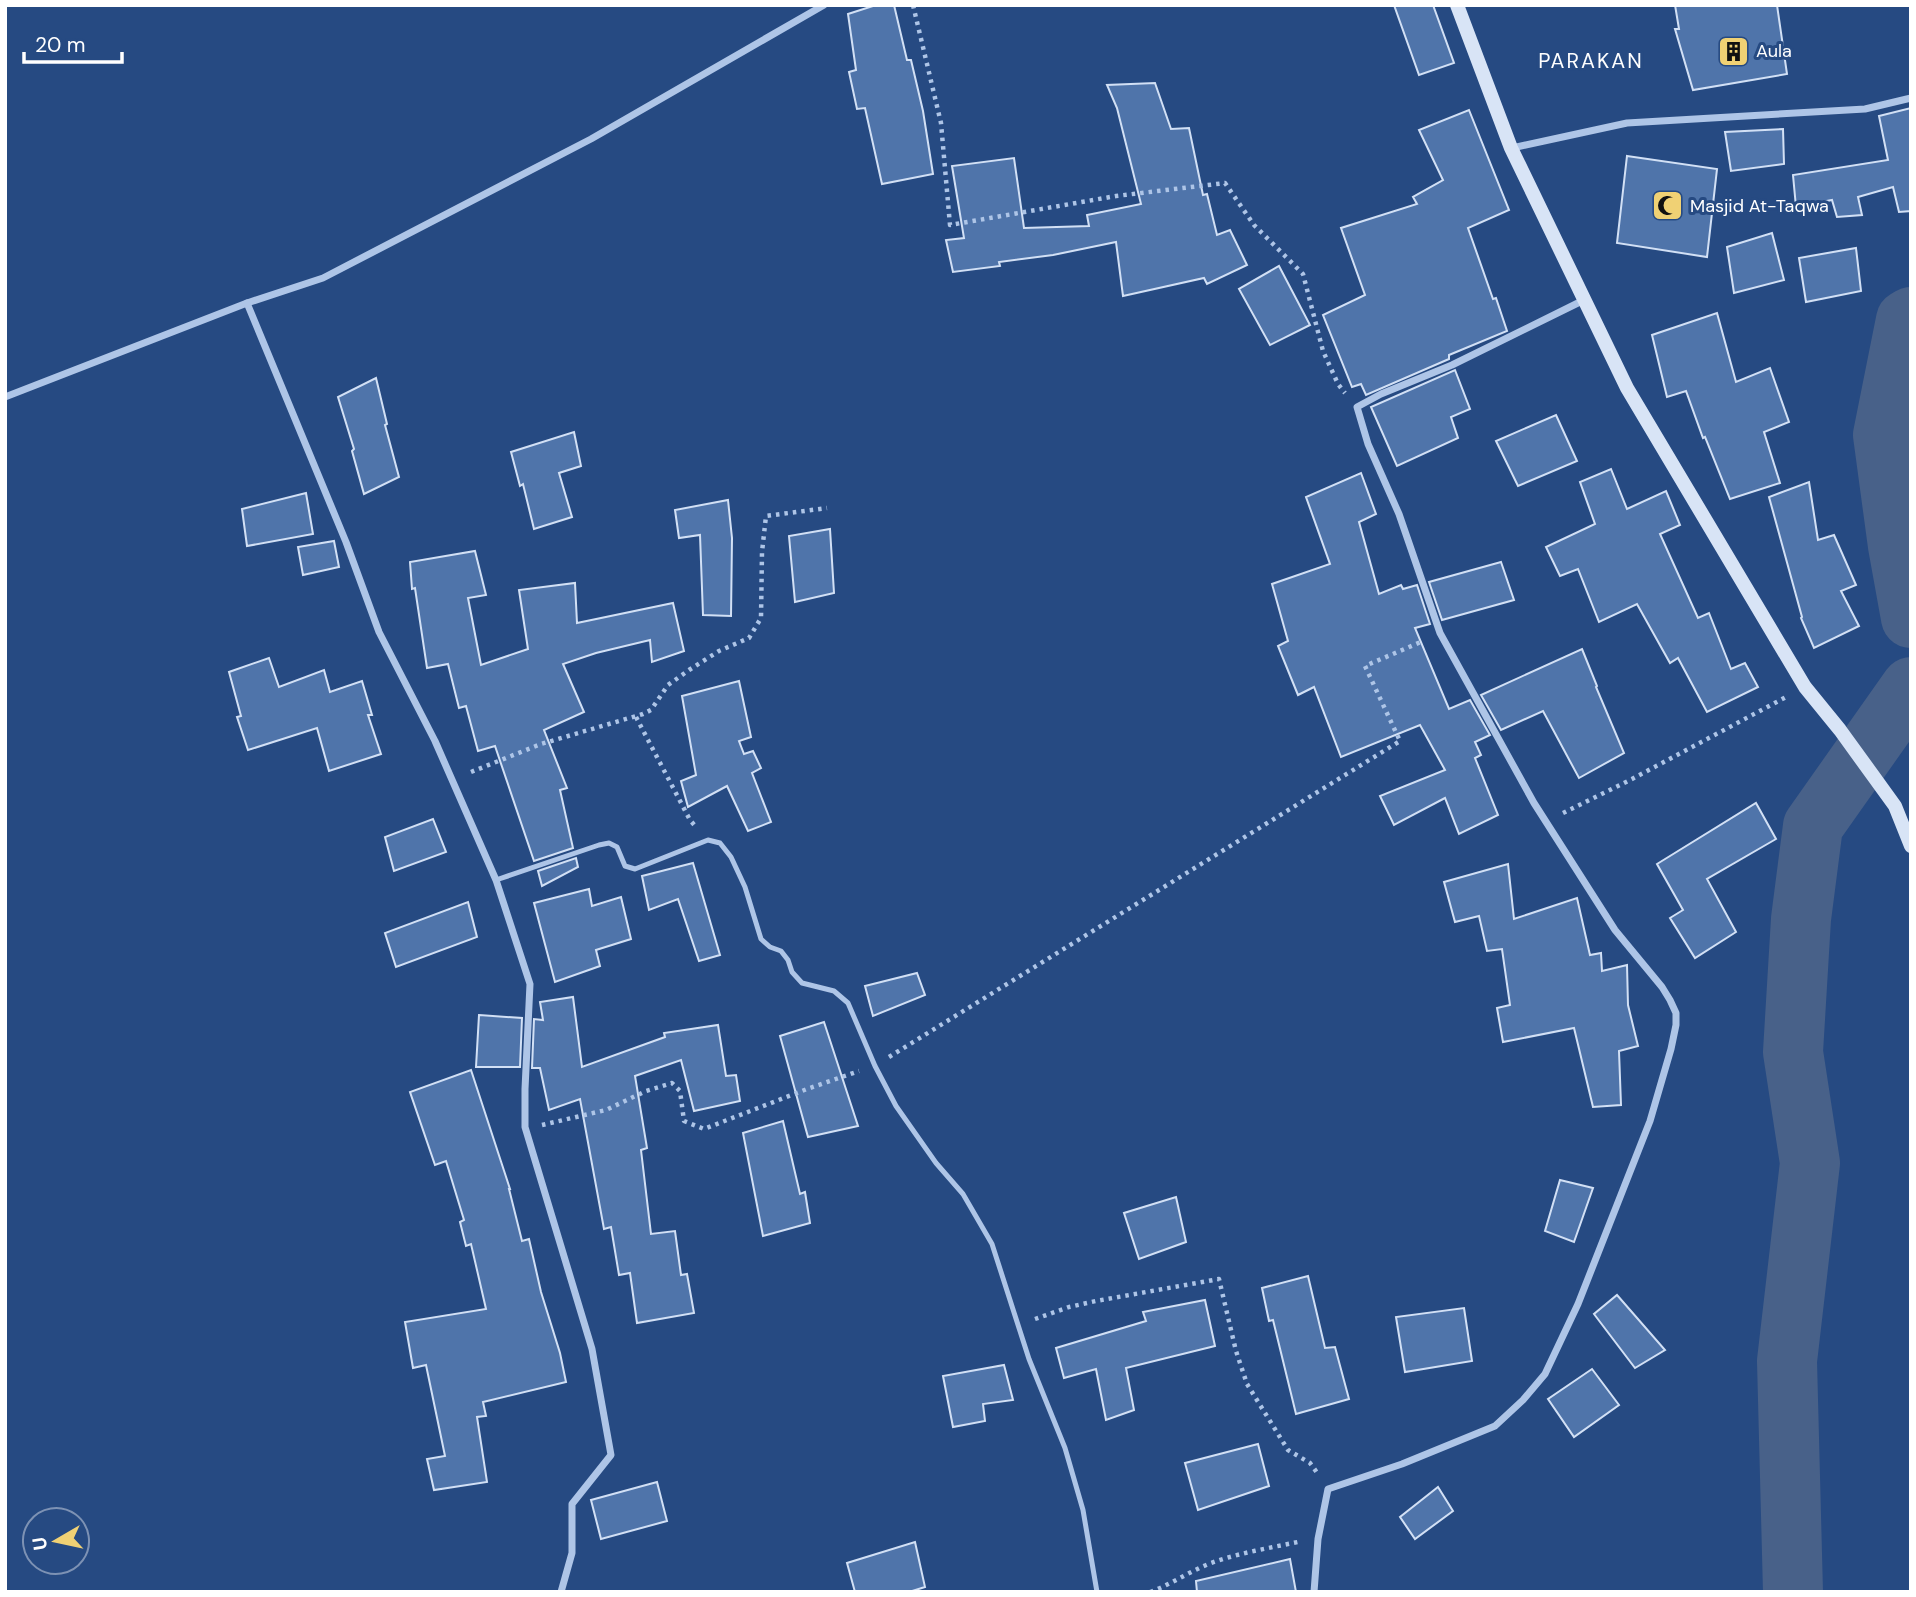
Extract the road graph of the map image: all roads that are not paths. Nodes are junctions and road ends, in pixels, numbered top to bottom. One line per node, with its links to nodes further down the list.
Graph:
1 (824, 5): 6 (street)
2 (1457, 5): 4 (street)
3 (1911, 98): 4 (street)
4 (1511, 148): 5 (street)
5 (1584, 300): 8 (street); 12 (street)
6 (247, 303): 7 (street); 9 (street)
7 (5, 397)
8 (1911, 846)
9 (496, 880): 10 (street); 11 (lane)
10 (561, 1592)
11 (1097, 1592)
12 (1314, 1592)

